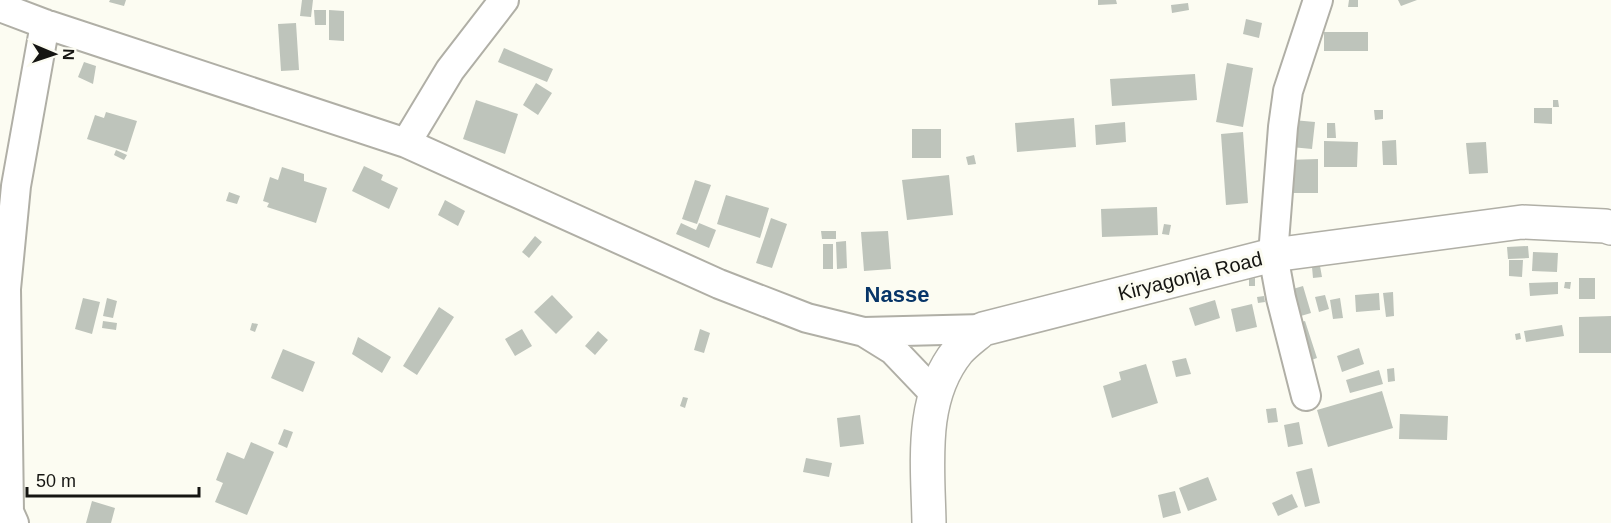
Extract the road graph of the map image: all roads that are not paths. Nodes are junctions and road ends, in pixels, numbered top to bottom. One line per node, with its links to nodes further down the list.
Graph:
1 (504, 0): 5 (street)
2 (1318, 0): 8 (street)
3 (0, 7): 4 (street)
4 (45, 24): 5 (street); 6 (street)
5 (406, 143): 10 (street)
6 (8, 184): 13 (street)
7 (1611, 228): 8 (street, Kiryagonja Road)
8 (1273, 255): 9 (street, Kiryagonja Road); 12 (street)
9 (982, 329): 10 (street); 11 (street, Kiryagonja Road)
10 (864, 333): 11 (street)
11 (935, 394): 14 (street, Kiryagonja Road)
12 (1306, 396)
13 (14, 523)
14 (928, 523)

